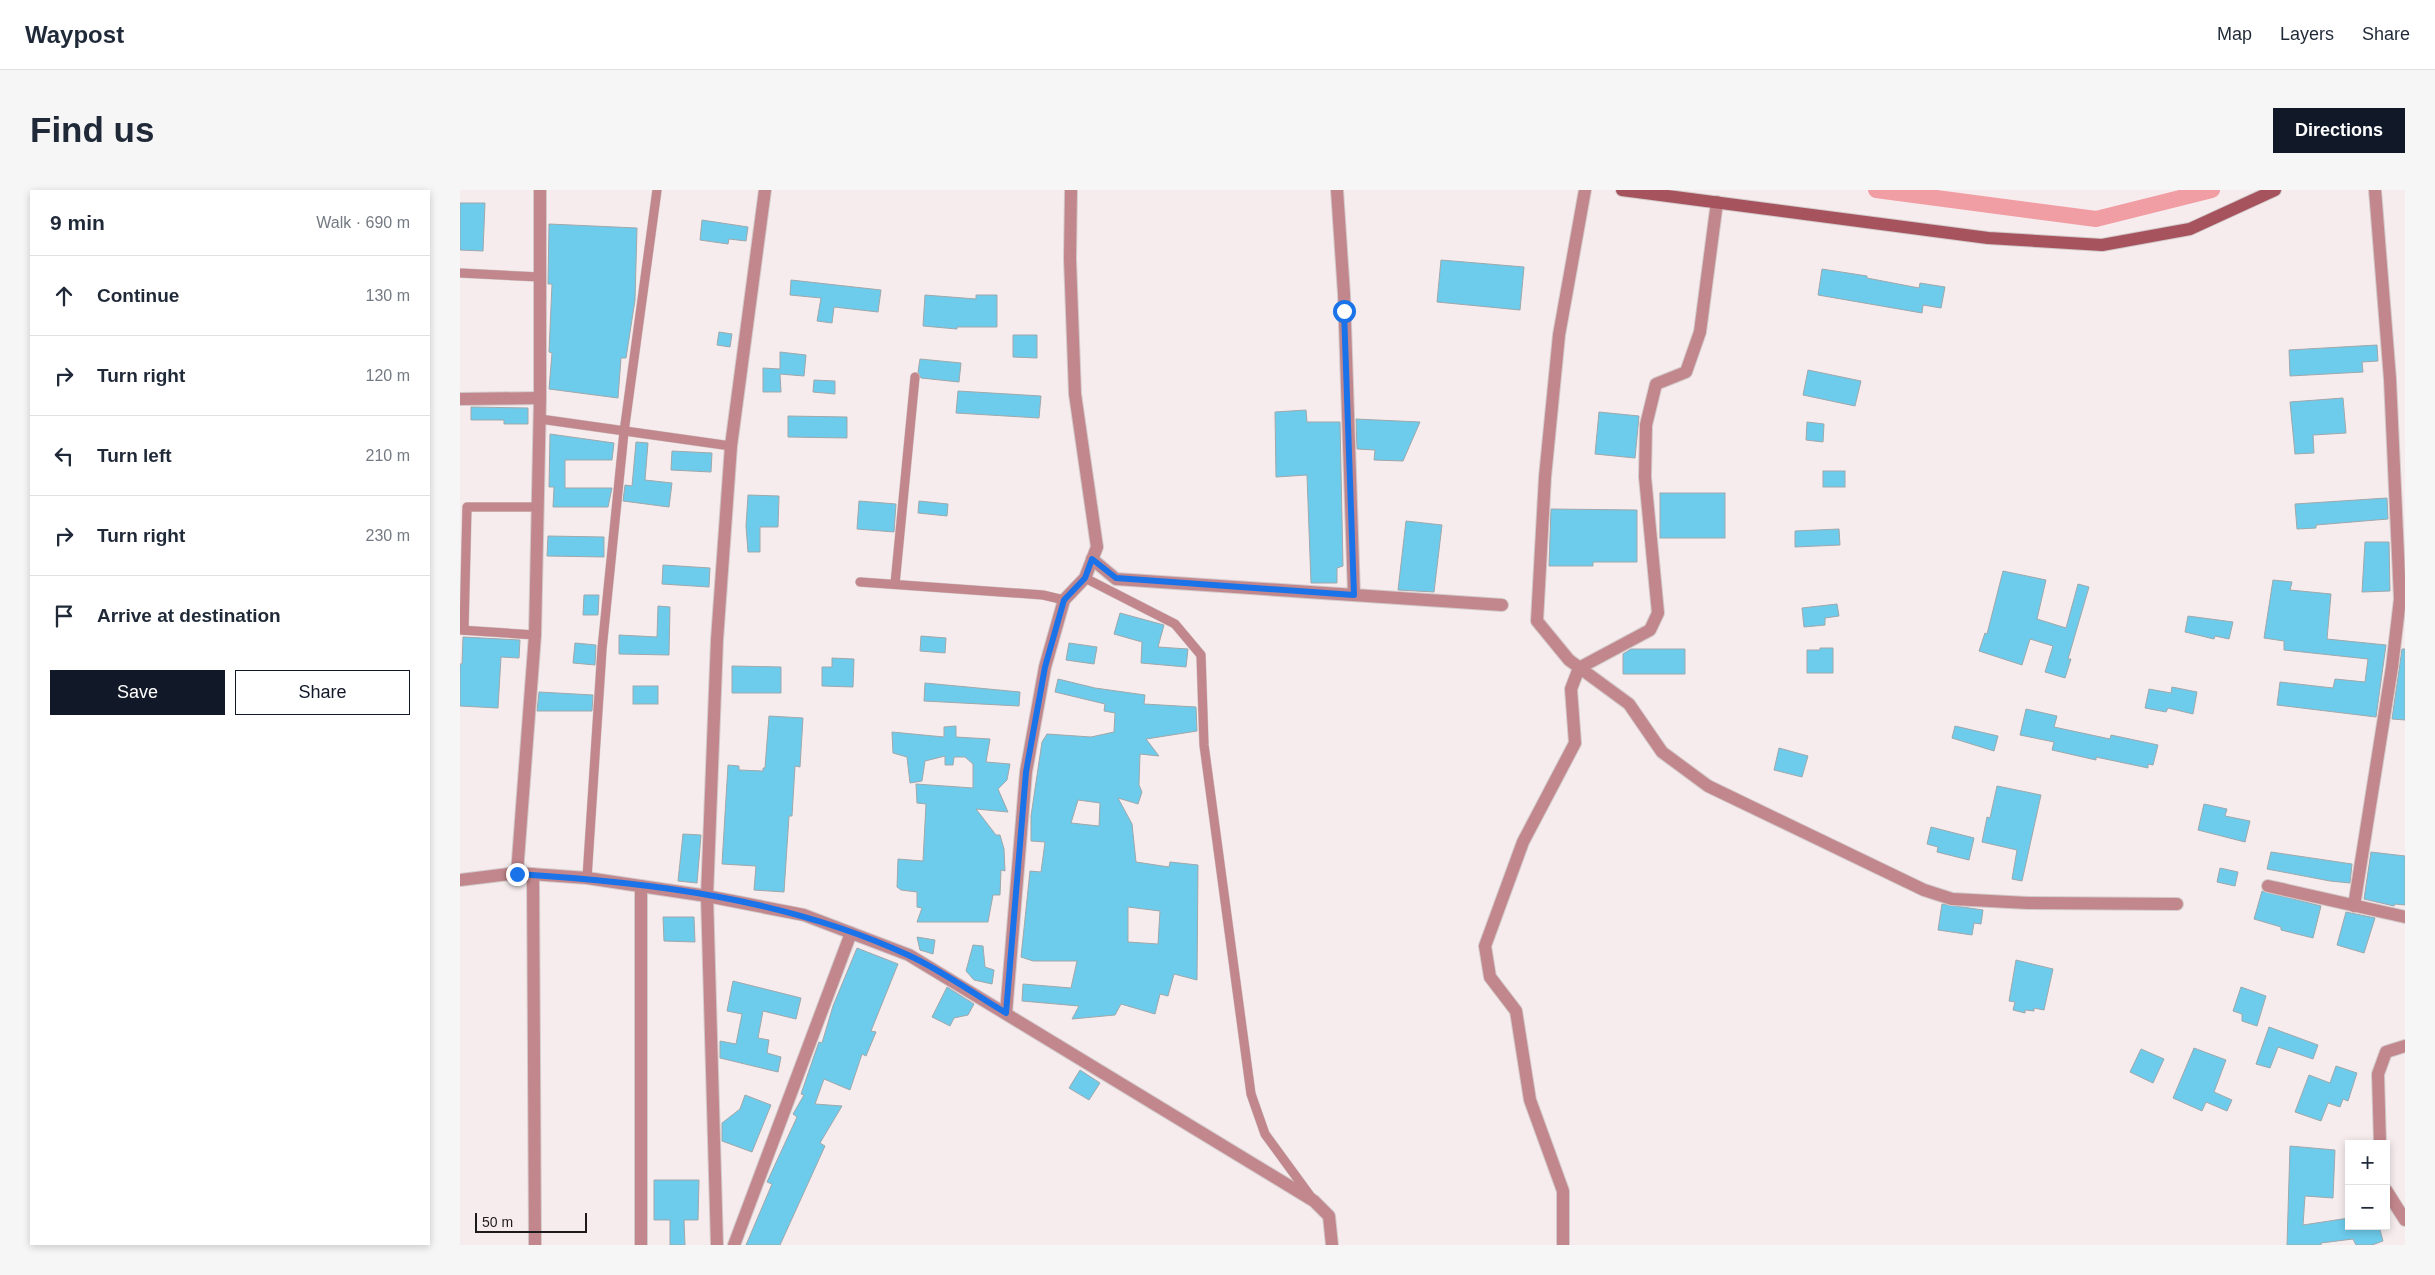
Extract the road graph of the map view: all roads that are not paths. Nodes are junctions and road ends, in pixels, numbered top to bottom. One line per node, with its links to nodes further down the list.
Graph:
1 (540, 190): 12 (street)
2 (656, 190): 17 (lane)
3 (765, 190): 18 (street)
4 (1071, 190): 20 (street)
5 (1337, 190): 24 (street)
6 (1585, 190): 29 (street)
7 (1622, 190): 10 (street)
8 (2275, 190): 10 (street)
9 (2375, 190): 38 (street)
10 (1717, 202): 29 (street)
11 (460, 273): 12 (lane)
12 (540, 277): 14 (street)
13 (915, 377): 23 (lane)
14 (540, 398): 15 (street); 16 (street)
15 (460, 399)
16 (540, 419): 17 (lane); 19 (street)
17 (624, 432): 18 (lane); 32 (lane)
18 (731, 446): 36 (street)
19 (538, 507): 27 (lane); 28 (street)
20 (1092, 559): 21 (street); 24 (street)
21 (1085, 578): 25 (street); 45 (lane)
22 (860, 582): 23 (lane)
23 (895, 584): 25 (lane)
24 (1354, 595): 26 (street)
25 (1064, 600): 41 (street)
26 (1502, 605)
27 (462, 630): 28 (lane)
28 (535, 635): 30 (street)
29 (1579, 668): 37 (street); 52 (street)
30 (517, 874): 31 (street); 33 (street)
31 (532, 874): 32 (street); 47 (street)
32 (586, 878): 34 (street)
33 (460, 880)
34 (640, 886): 36 (street); 48 (street)
35 (2268, 886): 38 (street)
36 (707, 896): 40 (street); 49 (street)
37 (2177, 904)
38 (2354, 906): 39 (street)
39 (2405, 917)
40 (851, 933): 41 (street); 50 (street)
41 (1006, 1013): 45 (street)
42 (2405, 1046): 43 (street)
43 (2380, 1140)
44 (2390, 1196): 46 (street)
45 (1314, 1201): 51 (street)
46 (2405, 1220)
47 (535, 1245)
48 (641, 1245)
49 (717, 1245)
50 (734, 1245)
51 (1332, 1245)
52 (1563, 1245)

